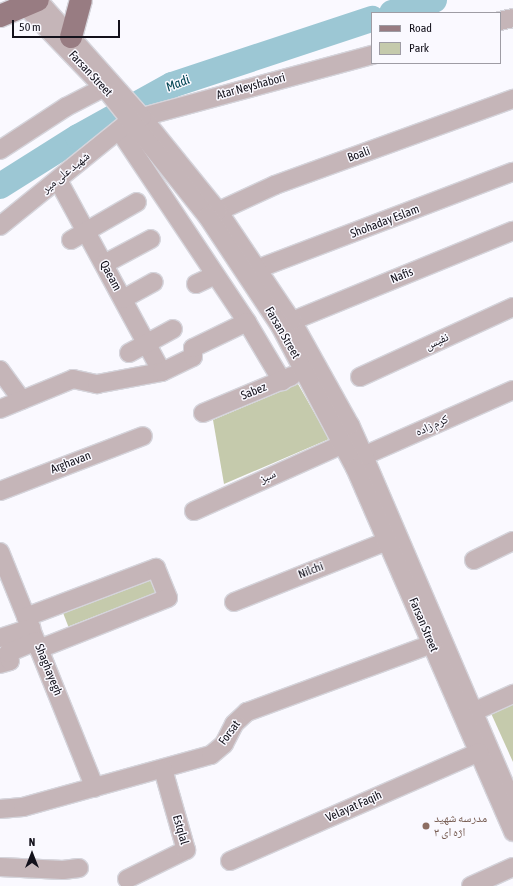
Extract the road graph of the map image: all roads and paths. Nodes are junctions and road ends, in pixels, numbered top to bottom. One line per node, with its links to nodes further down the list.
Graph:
1 (81, 0): 6 (main road)
2 (31, 1): 3 (main road); 6 (street, Farsan Street); 8 (street, Farsan Street)
3 (0, 16)
4 (513, 18): 5 (street)
5 (501, 21)
6 (71, 37): 8 (street, Farsan Street)
7 (371, 55): 10 (street, Atar Neyshabori)
8 (109, 89): 10 (street, Farsan Street); 11 (street)
9 (513, 99): 15 (street, Boali)
10 (131, 122): 13 (street, شهید علی میر); 15 (street, Farsan Street); 23 (street)
11 (0, 150)
12 (513, 172): 22 (street, Shohaday Eslam)
13 (58, 180): 16 (street, شهید علی میر); 18 (street, Qaeam)
14 (137, 202): 18 (street)
15 (213, 214): 22 (street, Farsan Street); 34 (street, Farsan Street)
16 (0, 226)
17 (513, 231): 29 (street, Nafis)
18 (87, 232): 20 (street); 21 (street, Qaeam)
19 (151, 239): 21 (street)
20 (71, 240)
21 (104, 264): 26 (street, Qaeam)
22 (257, 269): 29 (street, Farsan Street)
23 (215, 275): 25 (street); 28 (street)
24 (154, 282): 26 (street)
25 (196, 284)
26 (123, 299): 31 (street, Qaeam)
27 (513, 307): 36 (street, نفیس)
28 (247, 322): 35 (street); 37 (street)
29 (292, 322): 44 (street, Farsan Street)
30 (173, 329): 31 (street)
31 (146, 342): 32 (street); 35 (street, Qaeam)
32 (129, 353)
33 (0, 370): 39 (street)
34 (304, 371): 37 (street, Sabez); 43 (street, Farsan Street)
35 (162, 372): 39 (street)
36 (360, 377)
37 (282, 381): 41 (street, Sabez)
38 (513, 390): 44 (street, کرم زاده)
39 (22, 400): 40 (street)
40 (0, 409)
41 (203, 412)
42 (143, 436): 45 (street, Arghavan)
43 (343, 444): 44 (street, Farsan Street); 46 (street, سبز)
44 (358, 458): 47 (street, Farsan Street); 57 (street, Farsan Street)
45 (0, 491)
46 (194, 512)
47 (387, 541): 51 (street, Nilchi); 54 (street, Farsan Street)
48 (513, 541): 50 (street)
49 (0, 552): 52 (street, Shaghayegh)
50 (474, 560)
51 (234, 602)
52 (33, 634): 52 (street); 53 (street); 55 (street); 60 (street, Shaghayegh)
53 (0, 638)
54 (432, 644): 57 (street, Farsan Street); 59 (street, Forsat)
55 (0, 664)
56 (513, 694): 57 (street)
57 (468, 714): 58 (street, Farsan Street); 61 (street, Farsan Street)
58 (479, 752): 63 (street, Farsan Street); 64 (street, Velayat Faqih)
59 (163, 769): 60 (street, Forsat); 68 (street, Estqlal)
60 (95, 788): 62 (street, Forsat)
61 (513, 804)
62 (0, 809)
63 (513, 832)
64 (230, 861)
65 (0, 867): 67 (street)
66 (513, 867): 69 (street)
67 (79, 868)
68 (127, 879)
69 (471, 886)

